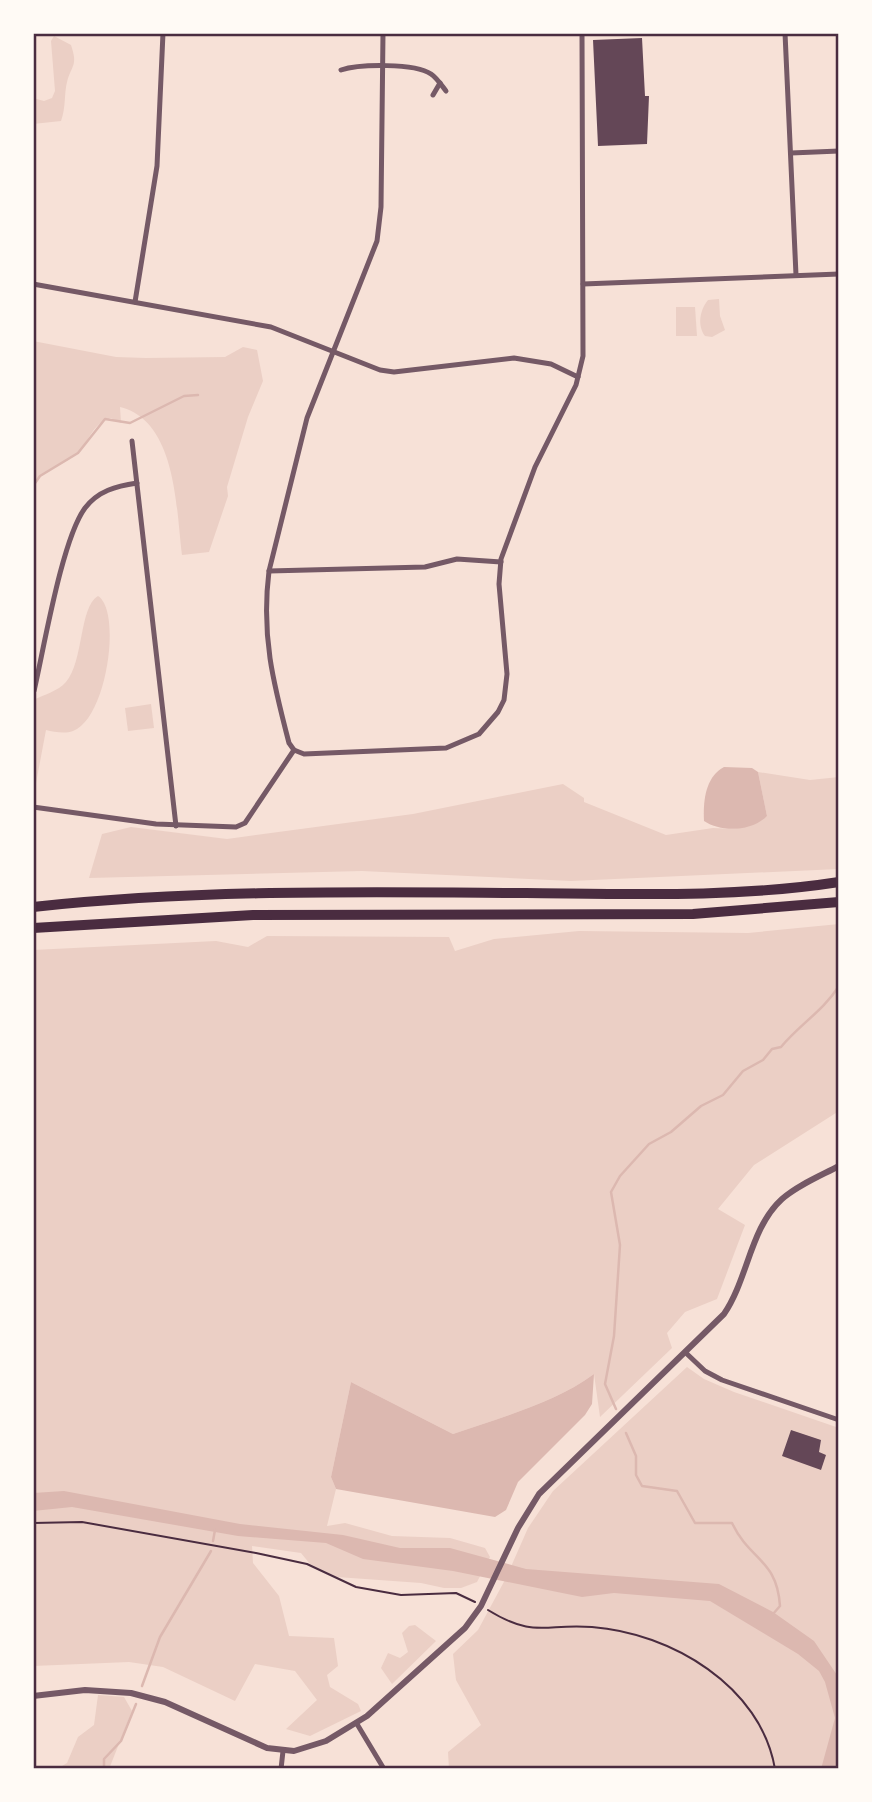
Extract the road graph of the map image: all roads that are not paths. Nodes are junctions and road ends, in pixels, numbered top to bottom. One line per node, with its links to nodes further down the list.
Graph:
1 (163, 33): 16 (street)
2 (383, 33): 5 (street)
3 (582, 33): 15 (street)
4 (785, 33): 11 (street)
5 (383, 67): 6 (street); 7 (street); 17 (street)
6 (341, 70)
7 (440, 83): 8 (street); 9 (street)
8 (446, 91)
9 (433, 95)
10 (839, 151): 11 (street)
11 (791, 153): 13 (street)
12 (839, 274): 13 (street)
13 (796, 275): 15 (street)
14 (33, 284): 16 (street)
15 (583, 284): 18 (street)
16 (135, 302): 17 (street)
17 (333, 351): 18 (street); 22 (street)
18 (579, 377): 21 (street)
19 (132, 441): 20 (street)
20 (137, 483): 23 (street); 26 (street)
21 (501, 562): 22 (street); 24 (street)
22 (269, 571): 24 (street)
23 (34, 691)
24 (294, 750): 26 (street)
25 (33, 807): 26 (street)
26 (176, 826)
27 (839, 882): 29 (highway)
28 (839, 902): 30 (highway)
29 (33, 905)
30 (33, 930)
31 (839, 1166): 32 (street)
32 (687, 1353): 33 (street); 35 (street)
33 (839, 1420)
34 (33, 1696): 36 (street)
35 (357, 1724): 36 (street); 38 (street)
36 (283, 1751): 37 (street)
37 (281, 1769)
38 (384, 1769)

